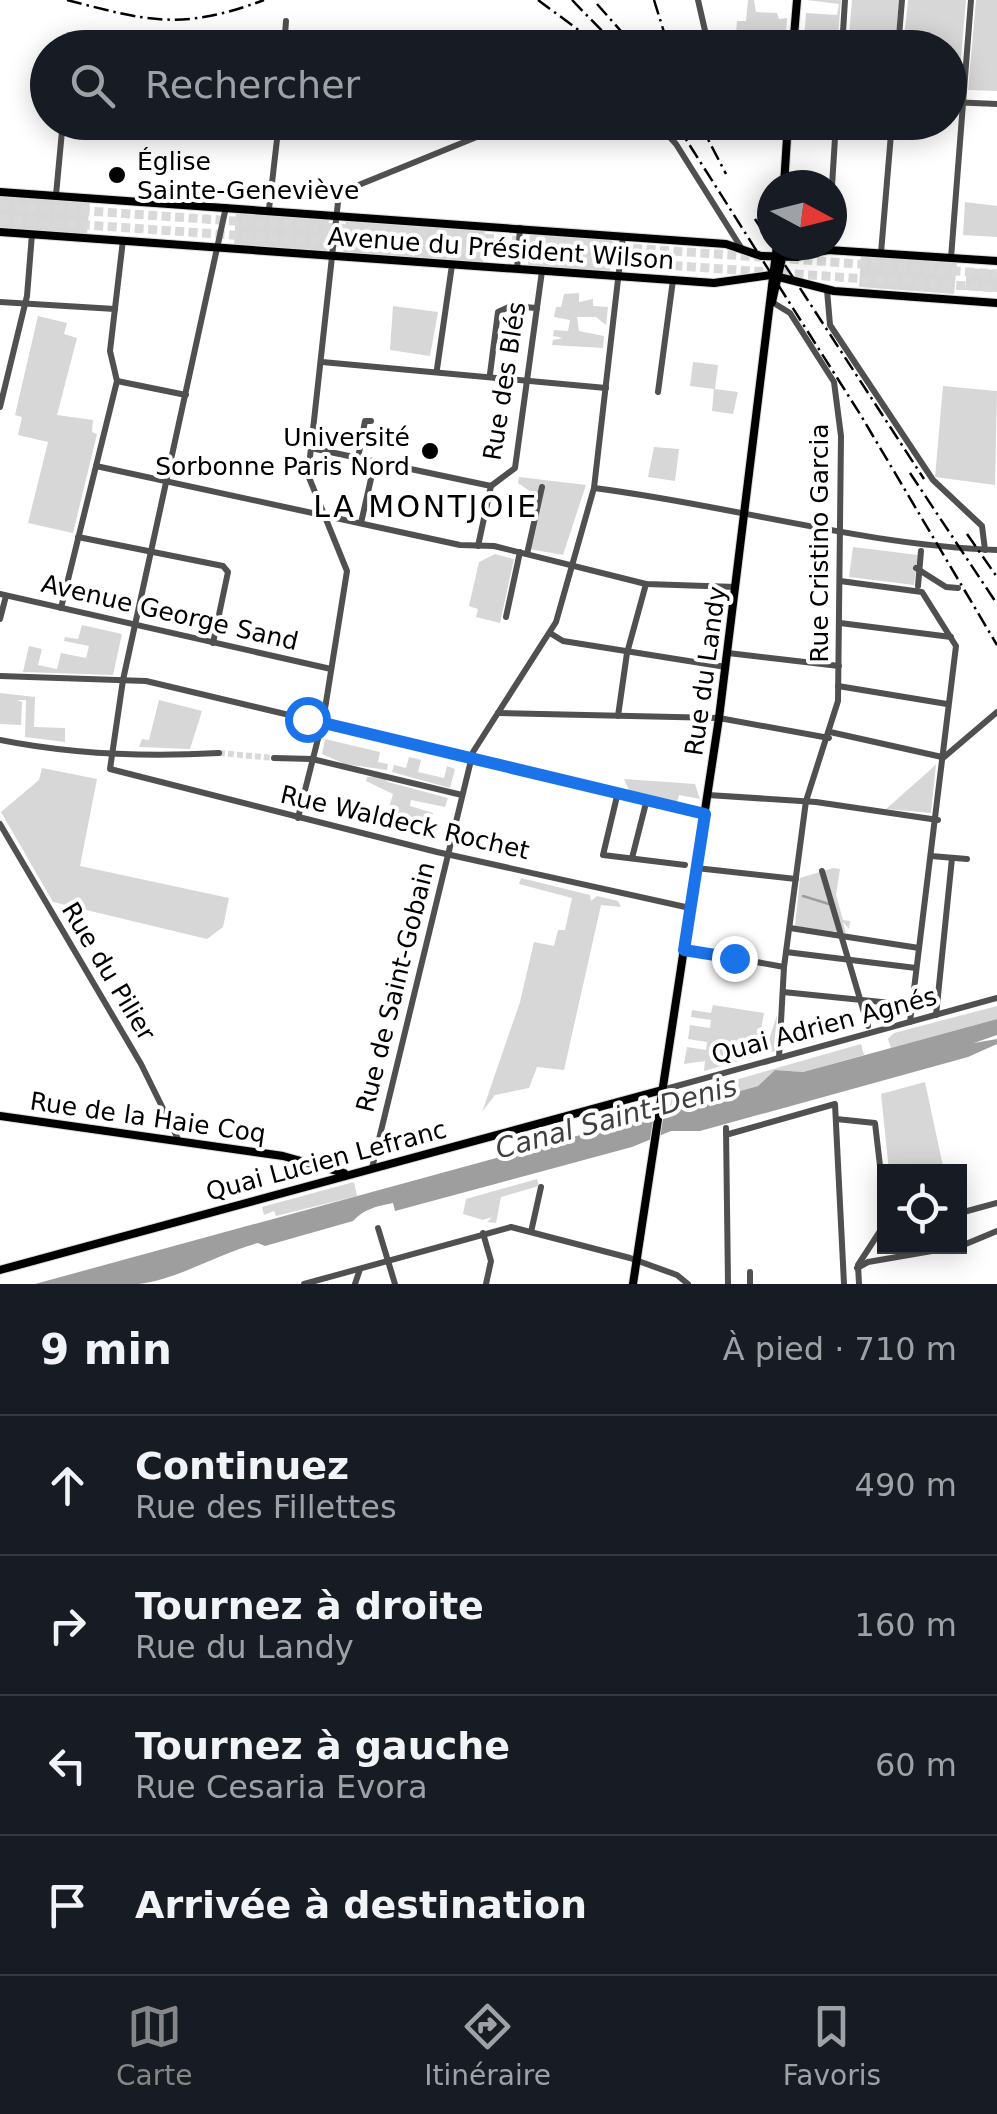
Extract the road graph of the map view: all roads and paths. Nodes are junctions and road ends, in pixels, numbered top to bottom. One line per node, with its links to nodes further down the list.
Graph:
1 (698, 0): 8 (street)
2 (797, 0): 9 (main road)
3 (846, 0): 10 (street)
4 (902, 0): 11 (street)
5 (972, 0): 12 (street)
6 (286, 21): 7 (street)
7 (285, 30)
8 (704, 30)
9 (794, 30)
10 (844, 30)
11 (900, 30)
12 (967, 51)
13 (967, 102): 14 (street)
14 (997, 104)
15 (61, 140): 26 (street)
16 (277, 140): 28 (street)
17 (469, 140): 29 (street)
18 (673, 140): 36 (street)
19 (787, 140): 23 (main road)
20 (835, 140): 24 (street)
21 (890, 140): 39 (street)
22 (959, 140): 41 (street)
23 (785, 170)
24 (833, 170)
25 (0, 192): 26 (main road, Avenue du Président Wilson)
26 (56, 195): 27 (main road, Avenue du Président Wilson)
27 (226, 207): 28 (main road, Avenue du Président Wilson); 35 (street)
28 (269, 210): 29 (main road, Avenue du Président Wilson)
29 (336, 215): 30 (main road, Avenue du Président Wilson); 40 (street)
30 (520, 228): 33 (main road, Avenue du Président Wilson); 46 (street, Rue des Blés)
31 (0, 232): 32 (main road, Avenue du Président Wilson)
32 (32, 234): 34 (main road, Avenue du Président Wilson); 55 (street)
33 (623, 236): 36 (main road, Avenue du Président Wilson); 49 (street, Rue de Saint-Gobain)
34 (123, 240): 35 (main road, Avenue du Président Wilson); 57 (street)
35 (217, 247): 40 (main road, Avenue du Président Wilson); 66 (street)
36 (742, 249): 38 (main road, Avenue du Président Wilson)
37 (847, 250): 39 (main road, Avenue du Président Wilson)
38 (757, 252)
39 (881, 253): 41 (main road, Avenue du Président Wilson)
40 (335, 257): 45 (main road, Avenue du Président Wilson); 58 (street)
41 (951, 258): 44 (main road, Avenue du Président Wilson)
42 (774, 260): 48 (main road, Rue du Landy)
43 (782, 260): 48 (main road, Rue du Landy)
44 (997, 261)
45 (452, 265): 46 (main road, Avenue du Président Wilson); 60 (street)
46 (517, 269): 47 (main road, Avenue du Président Wilson)
47 (542, 271): 49 (main road, Avenue du Président Wilson); 56 (street, Rue des Blés)
48 (776, 275): 50 (main road, Avenue du Président Wilson); 51 (main road, Avenue du Président Wilson); 53 (main road, Rue du Landy)
49 (620, 276): 50 (main road, Avenue du Président Wilson); 64 (street, Rue de Saint-Gobain)
50 (673, 280): 65 (street)
51 (828, 290): 54 (main road, Avenue du Président Wilson); 83 (street)
52 (0, 302): 55 (street)
53 (772, 302): 77 (main road, Rue du Landy); 80 (street, Rue Cristino Garcia)
54 (997, 302)
55 (26, 303): 57 (street); 59 (street)
56 (536, 308): 61 (street); 62 (street, Rue des Blés)
57 (116, 309): 63 (street)
58 (322, 362): 60 (street); 69 (street)
59 (4, 368): 67 (street)
60 (437, 370): 61 (street)
61 (490, 374): 62 (street)
62 (527, 378): 64 (street); 74 (street, Rue des Blés)
63 (118, 381): 66 (street); 72 (street)
64 (606, 388): 76 (street, Rue de Saint-Gobain)
65 (658, 392)
66 (186, 396): 73 (street)
67 (0, 407)
68 (370, 421): 70 (street)
69 (311, 448): 70 (street); 78 (street)
70 (358, 458): 71 (street)
71 (373, 461): 74 (street); 79 (street)
72 (96, 466): 73 (street); 81 (street)
73 (168, 482): 78 (street); 86 (street)
74 (491, 486): 82 (street, Rue des Blés)
75 (542, 487): 87 (street)
76 (594, 488): 77 (street); 88 (street, Rue de Saint-Gobain)
77 (746, 512): 80 (street); 92 (main road, Rue du Landy)
78 (324, 513): 79 (street); 108 (street)
79 (361, 523): 82 (street)
80 (840, 534): 83 (street); 90 (street, Rue Cristino Garcia)
81 (78, 537): 86 (street); 96 (street)
82 (478, 546): 87 (street)
83 (985, 550): 84 (street)
84 (997, 550)
85 (921, 552): 89 (street)
86 (153, 553): 100 (street); 103 (street)
87 (523, 554): 88 (street); 97 (street)
88 (572, 565): 91 (street); 101 (street, Rue de Saint-Gobain)
89 (918, 570): 93 (street); 94 (street)
90 (840, 581): 99 (street, Rue Cristino Garcia); 102 (street)
91 (646, 584): 92 (street); 104 (street)
92 (736, 586): 105 (main road, Rue du Landy)
93 (918, 586)
94 (958, 588)
95 (3, 595): 96 (street, Avenue George Sand); 98 (street)
96 (60, 608): 100 (street, Avenue George Sand)
97 (506, 617)
98 (0, 619)
99 (840, 623): 102 (street); 106 (street, Rue Cristino Garcia)
100 (136, 625): 103 (street, Avenue George Sand); 110 (street)
101 (550, 633): 104 (street); 114 (street, Rue de Saint-Gobain)
102 (951, 637): 112 (street)
103 (213, 643): 108 (street, Avenue George Sand)
104 (628, 652): 107 (street); 115 (street)
105 (728, 653): 106 (street); 107 (main road, Rue du Landy)
106 (839, 666): 111 (street, Rue Cristino Garcia)
107 (726, 667): 116 (main road, Rue du Landy)
108 (331, 669): 117 (street)
109 (0, 676): 110 (street)
110 (123, 680): 117 (street); 120 (street)
111 (838, 686): 112 (street); 118 (street, Rue Cristino Garcia)
112 (947, 704): 124 (street)
113 (997, 712): 124 (street)
114 (498, 714): 115 (street); 122 (street, Rue de Saint-Gobain)
115 (618, 716): 116 (street)
116 (719, 718): 118 (street); 128 (main road, Rue du Landy)
117 (322, 722): 122 (street); 125 (street)
118 (829, 735): 124 (street); 130 (street, Rue Cristino Garcia)
119 (0, 740): 120 (street)
120 (112, 750): 121 (street); 132 (street, Rue Waldeck Rochet)
121 (219, 753)
122 (472, 756): 126 (street); 127 (street, Rue de Saint-Gobain)
123 (274, 758): 125 (street)
124 (943, 758): 133 (street)
125 (312, 759): 127 (street); 132 (street)
126 (618, 792): 129 (street); 137 (street)
127 (462, 795): 135 (street, Rue de Saint-Gobain)
128 (708, 795): 130 (street); 131 (main road, Rue du Landy)
129 (647, 800): 131 (street); 137 (street)
130 (806, 801): 133 (street); 143 (street, Rue Cristino Garcia)
131 (705, 814): 141 (main road, Rue du Landy)
132 (298, 818): 135 (street, Rue Waldeck Rochet)
133 (938, 820): 136 (street)
134 (0, 824): 164 (street, Rue du Pilier)
135 (449, 852): 144 (street, Rue Waldeck Rochet); 167 (street, Rue de Saint-Gobain)
136 (931, 856): 138 (street); 147 (street)
137 (632, 858): 140 (street)
138 (952, 858): 139 (street); 157 (street)
139 (967, 859)
140 (686, 864)
141 (696, 868): 143 (street); 144 (main road, Rue du Landy)
142 (822, 871): 146 (street)
143 (796, 879): 145 (street, Rue Cristino Garcia)
144 (690, 908): 148 (main road, Rue du Landy)
145 (790, 928): 146 (street); 149 (street, Rue Cristino Garcia)
146 (838, 936): 147 (street); 150 (street)
147 (919, 948): 152 (street)
148 (684, 950): 151 (street); 161 (main road, Rue du Landy)
149 (786, 952): 150 (street); 151 (street, Rue Cristino Garcia)
150 (846, 959): 152 (street); 155 (street)
151 (784, 967): 153 (street, Rue Cristino Garcia)
152 (916, 968): 156 (street)
153 (783, 992): 155 (street); 160 (street, Rue Cristino Garcia)
154 (997, 998): 157 (street, Quai Adrien Agnés)
155 (859, 1000): 156 (street); 159 (street)
156 (912, 1005): 158 (street)
157 (936, 1015): 158 (street, Quai Adrien Agnés)
158 (910, 1022): 160 (street, Quai Adrien Agnés)
159 (868, 1026)
160 (780, 1058): 161 (street, Quai Adrien Agnés)
161 (662, 1090): 167 (main road, Quai Lucien Lefranc); 181 (main road, Rue du Landy)
162 (0, 1116): 164 (main road, Rue de la Haie Coq)
163 (836, 1119): 165 (street); 192 (street); 194 (street)
164 (178, 1141): 166 (main road, Rue de la Haie Coq)
165 (880, 1164)
166 (317, 1166): 168 (main road, Rue de la Haie Coq); 169 (main road)
167 (372, 1168): 168 (main road, Quai Lucien Lefranc)
168 (348, 1174): 169 (main road, Quai Lucien Lefranc)
169 (319, 1182): 184 (main road, Quai Lucien Lefranc)
170 (542, 1187): 175 (street)
171 (997, 1203): 172 (street)
172 (967, 1211)
173 (378, 1228): 180 (street)
174 (997, 1231): 178 (street)
175 (531, 1232): 176 (street); 181 (street)
176 (484, 1233): 180 (street); 189 (street)
177 (877, 1235): 182 (street)
178 (967, 1244)
179 (907, 1254): 182 (street)
180 (388, 1260): 183 (street); 188 (street)
181 (637, 1261): 190 (main road); 191 (street)
182 (858, 1266): 195 (street)
183 (360, 1268): 186 (street); 187 (street)
184 (0, 1270)
185 (750, 1272): 193 (street)
186 (304, 1284)
187 (355, 1284)
188 (395, 1284)
189 (486, 1284)
190 (634, 1284)
191 (688, 1284)
192 (728, 1284)
193 (750, 1284)
194 (844, 1284)
195 (859, 1284)

